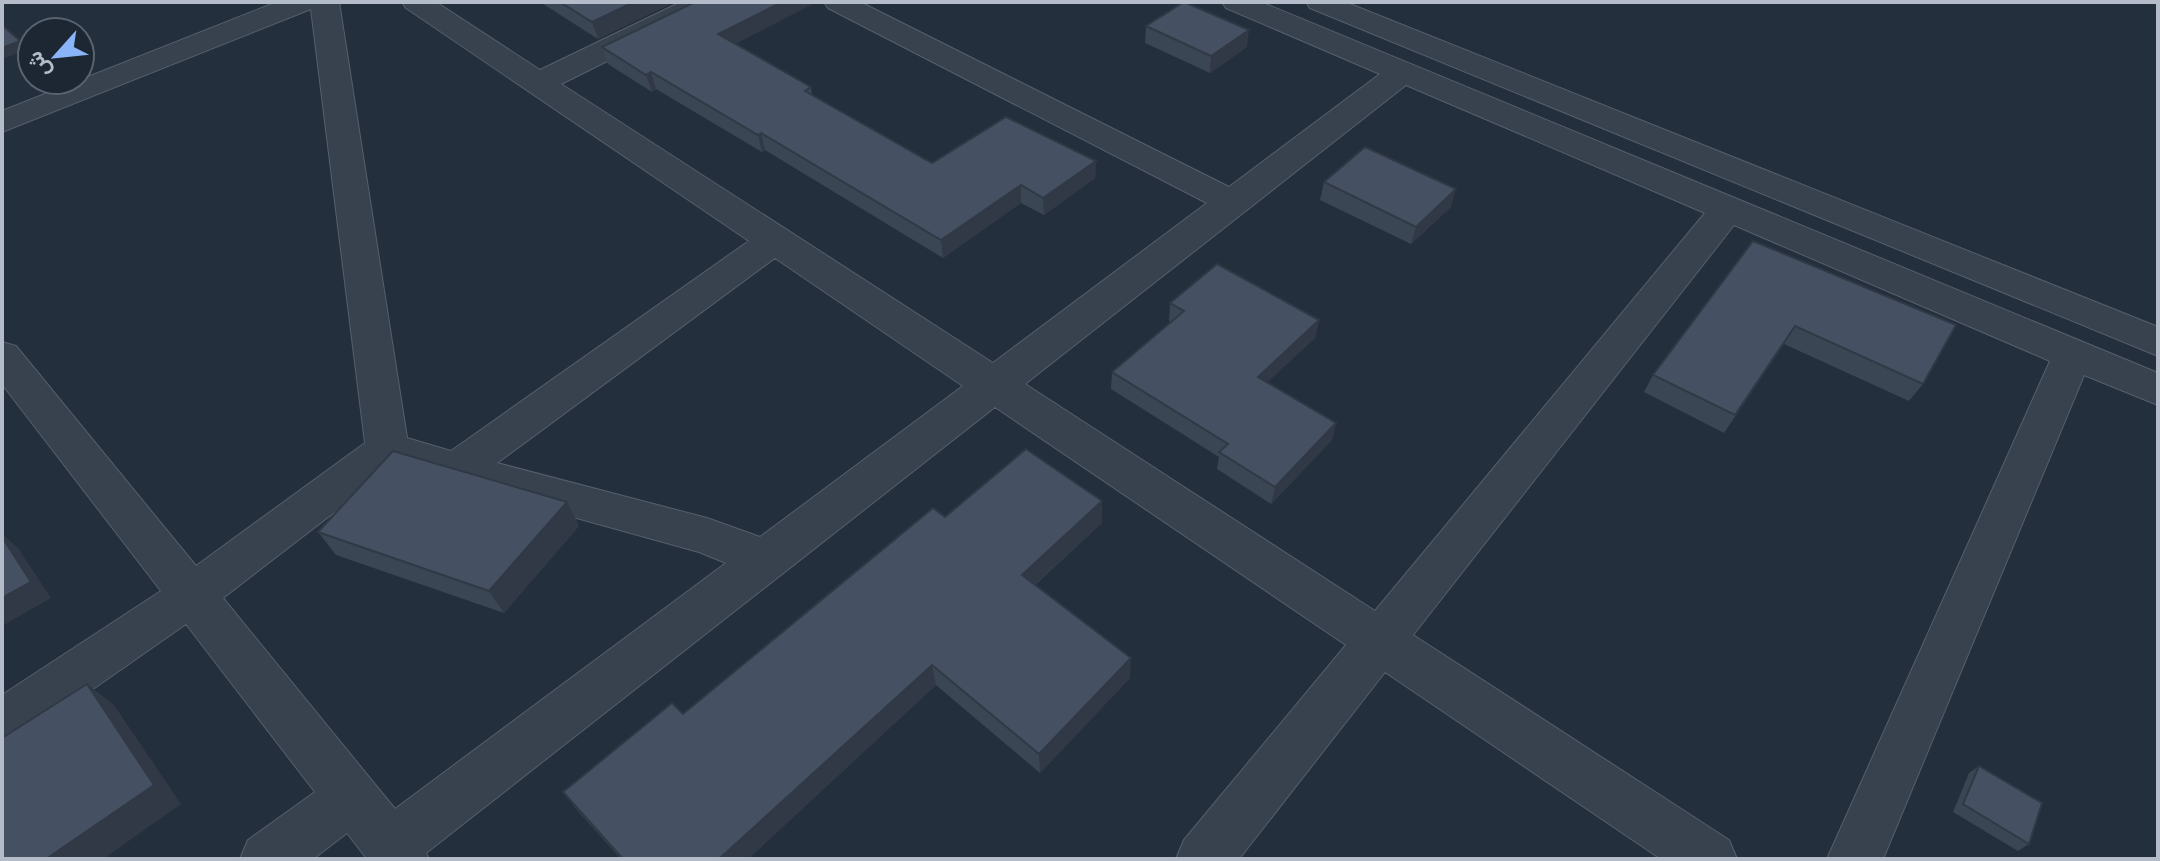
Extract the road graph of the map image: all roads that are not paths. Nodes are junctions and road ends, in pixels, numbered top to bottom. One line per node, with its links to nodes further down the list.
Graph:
1 (303, 2): 10 (street)
2 (325, 2): 19 (street)
3 (416, 2): 9 (street)
4 (704, 2): 9 (street)
5 (838, 2): 11 (street)
6 (1236, 2): 8 (street)
7 (1320, 2): 14 (street)
8 (1403, 72): 11 (street); 12 (street)
9 (538, 83): 13 (street)
10 (2, 122)
11 (1232, 202): 17 (street)
12 (1728, 209): 15 (street); 23 (street)
13 (775, 240): 17 (street); 20 (street)
14 (2158, 342)
15 (2073, 354): 18 (street); 30 (street)
16 (2, 356): 22 (street)
17 (994, 385): 21 (street); 23 (street)
18 (2158, 390)
19 (387, 449): 20 (street); 22 (street)
20 (457, 469): 21 (street)
21 (766, 559): 26 (street)
22 (192, 595): 24 (street); 25 (street)
23 (1380, 641): 28 (street); 29 (street)
24 (2, 723)
25 (353, 796): 26 (street); 27 (street)
26 (396, 852)
27 (268, 859)
28 (1204, 859)
29 (1709, 859)
30 (1855, 859)

